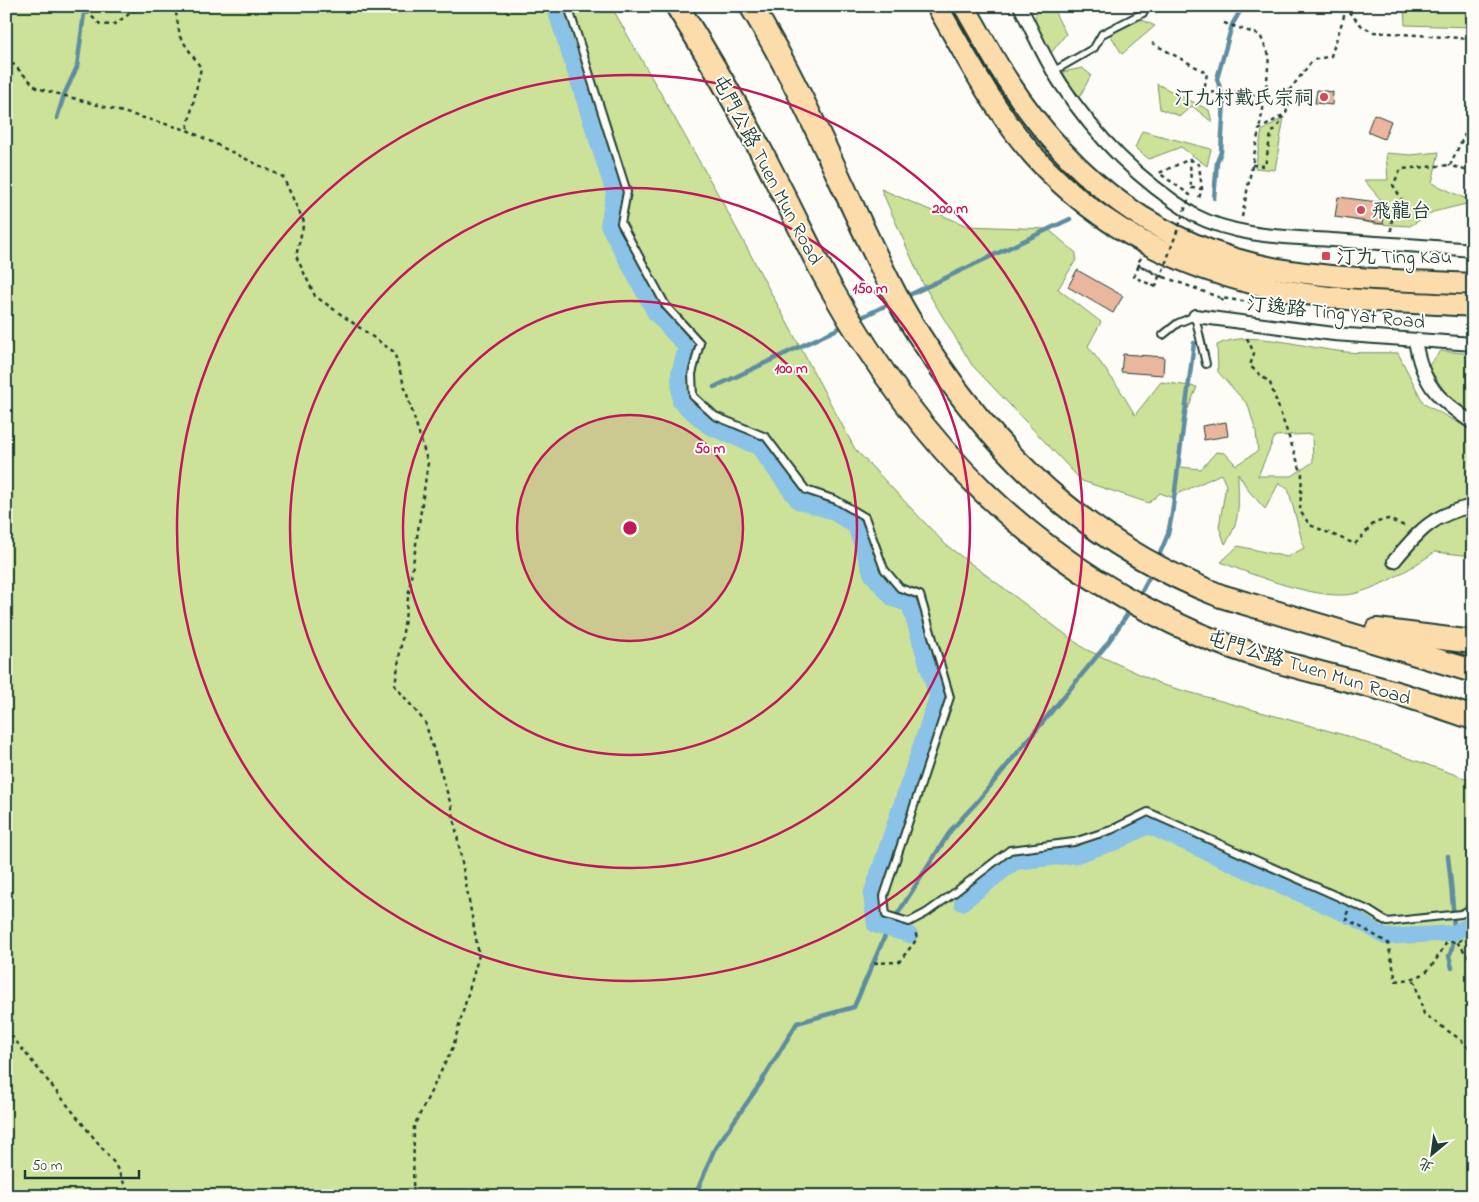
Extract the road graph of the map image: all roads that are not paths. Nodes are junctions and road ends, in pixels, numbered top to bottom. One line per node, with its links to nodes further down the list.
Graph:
1 (568, 6): 24 (lane)
2 (677, 6): 23 (highway, 屯門公路 Tuen Mun Road)
3 (751, 6): 21 (highway)
4 (937, 6): 11 (main road)
5 (964, 6): 10 (main road)
6 (1020, 6): 8 (street)
7 (1146, 6): 8 (lane)
8 (1054, 70): 9 (street)
9 (1473, 250)
10 (1473, 284)
11 (1473, 306)
12 (1195, 316): 13 (lane); 14 (street, 汀逸路 Ting Yat Road); 16 (lane)
13 (1162, 335)
14 (1415, 340): 15 (street, 汀逸路 Ting Yat Road); 17 (street)
15 (1473, 344)
16 (1206, 364)
17 (1473, 423)
18 (1473, 506): 19 (street)
19 (1394, 561)
20 (1473, 642): 21 (highway)
21 (1416, 644): 22 (highway)
22 (1473, 671)
23 (1473, 718)
24 (1473, 908)

